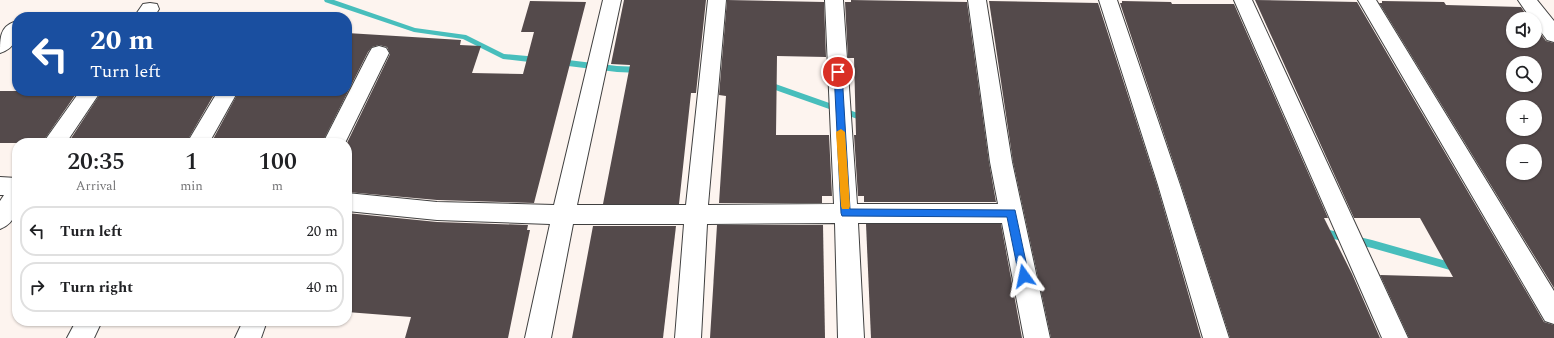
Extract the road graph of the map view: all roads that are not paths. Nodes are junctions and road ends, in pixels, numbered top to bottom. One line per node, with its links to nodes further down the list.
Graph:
1 (612, 0): 24 (street)
2 (717, 0): 25 (street)
3 (834, 0): 22 (street)
4 (977, 0): 23 (street)
5 (1108, 0): 36 (street)
6 (1243, 0): 37 (street)
7 (1367, 0): 27 (street)
8 (1527, 0): 10 (street)
9 (12, 31): 11 (street)
10 (1554, 36)
11 (0, 46)
12 (379, 53): 17 (street)
13 (87, 96): 15 (street)
14 (225, 96): 16 (street)
15 (58, 138)
16 (201, 138)
17 (336, 138)
18 (0, 186): 19 (street)
19 (12, 187)
20 (12, 202): 26 (street)
21 (352, 202): 24 (street)
22 (846, 213): 23 (street); 25 (street); 34 (street)
23 (1011, 213): 35 (street)
24 (562, 215): 25 (street); 32 (street)
25 (696, 215): 33 (street)
26 (0, 219)
27 (1546, 300)
28 (87, 326): 30 (street)
29 (253, 326): 31 (street)
30 (80, 338)
31 (248, 338)
32 (538, 338)
33 (688, 338)
34 (851, 338)
35 (1037, 338)
36 (1216, 338)
37 (1395, 338)

